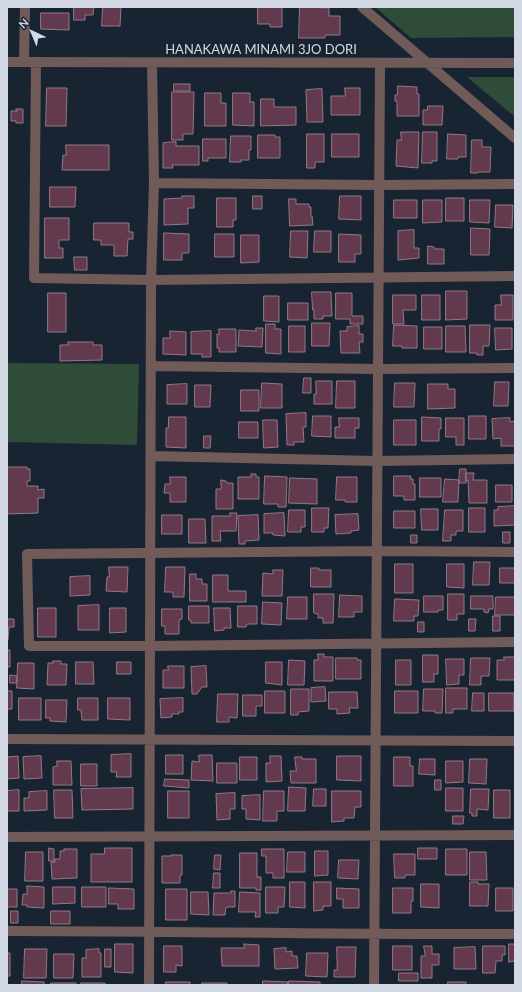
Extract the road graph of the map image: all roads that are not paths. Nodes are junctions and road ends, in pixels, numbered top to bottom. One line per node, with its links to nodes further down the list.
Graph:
1 (25, 7): 4 (street)
2 (362, 7): 8 (street)
3 (7, 62): 4 (street, HANAKAWA MINAMI 3JO DORI)
4 (24, 62): 5 (street, HANAKAWA MINAMI 3JO DORI)
5 (36, 62): 6 (street, HANAKAWA MINAMI 3JO DORI); 16 (street)
6 (152, 63): 7 (street, HANAKAWA MINAMI 3JO DORI); 11 (street)
7 (380, 63): 8 (street, HANAKAWA MINAMI 3JO DORI); 13 (street)
8 (427, 63): 9 (street, HANAKAWA MINAMI 3JO DORI); 10 (street)
9 (515, 63)
10 (515, 138)
11 (154, 183): 13 (street); 16 (street)
12 (515, 184): 13 (street)
13 (379, 185): 15 (street)
14 (515, 276): 15 (street)
15 (379, 277): 16 (street); 19 (street)
16 (151, 280): 17 (street)
17 (151, 366): 19 (street); 20 (street)
18 (515, 368): 19 (street)
19 (378, 369): 22 (street)
20 (151, 456): 22 (street); 25 (street)
21 (515, 459): 22 (street)
22 (378, 461): 23 (street)
23 (377, 551): 24 (street); 25 (street); 27 (street)
24 (515, 552)
25 (150, 553): 28 (street); 28 (street)
26 (515, 642): 27 (street)
27 (376, 643): 28 (street); 31 (street)
28 (150, 646): 30 (street)
29 (7, 739): 30 (street)
30 (150, 740): 31 (street); 36 (street)
31 (376, 740): 32 (street); 34 (street)
32 (515, 741)
33 (515, 835): 34 (street)
34 (375, 836): 36 (street); 40 (street)
35 (7, 837): 36 (street)
36 (150, 837): 38 (street)
37 (7, 931): 38 (street)
38 (149, 931): 40 (street); 41 (street)
39 (515, 934): 40 (street)
40 (375, 935): 42 (street)
41 (149, 985)
42 (374, 985)

